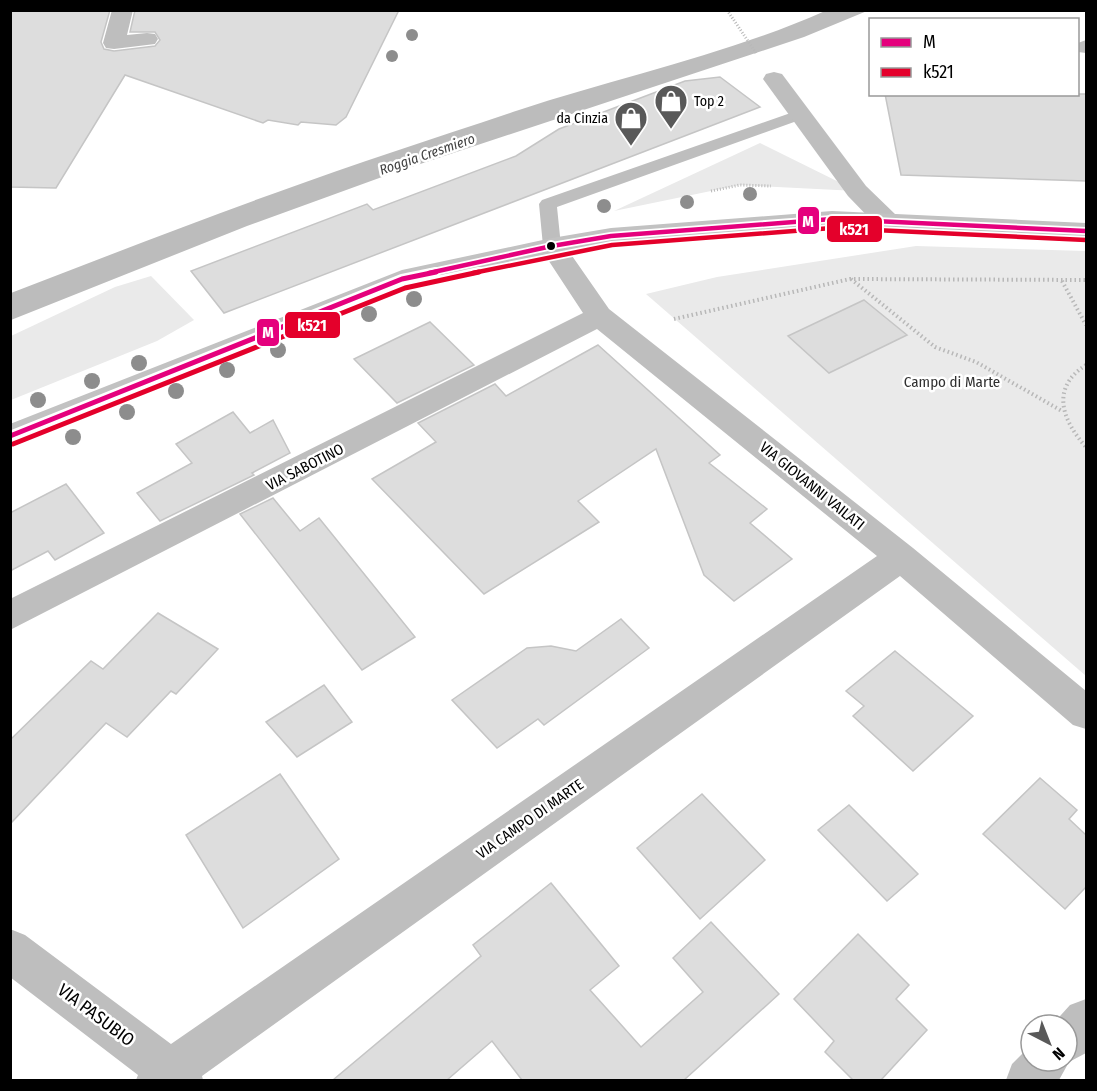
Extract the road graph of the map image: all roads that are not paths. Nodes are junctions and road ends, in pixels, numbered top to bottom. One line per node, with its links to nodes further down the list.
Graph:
1 (123, 10): 2 (street)
2 (147, 39)
3 (774, 79): 4 (street)
4 (802, 114): 5 (street); 7 (lane)
5 (887, 221): 6 (street); 7 (street)
6 (1086, 231)
7 (552, 246): 8 (street, VIA GIOVANNI VAILATI); 9 (street)
8 (599, 316): 10 (street, VIA GIOVANNI VAILATI); 11 (street, VIA SABOTINO)
9 (10, 436)
10 (901, 557): 12 (street, VIA GIOVANNI VAILATI); 14 (street, VIA CAMPO DI MARTE)
11 (10, 616)
12 (1086, 713)
13 (10, 950): 14 (street, VIA PASUBIO)
14 (170, 1078)

